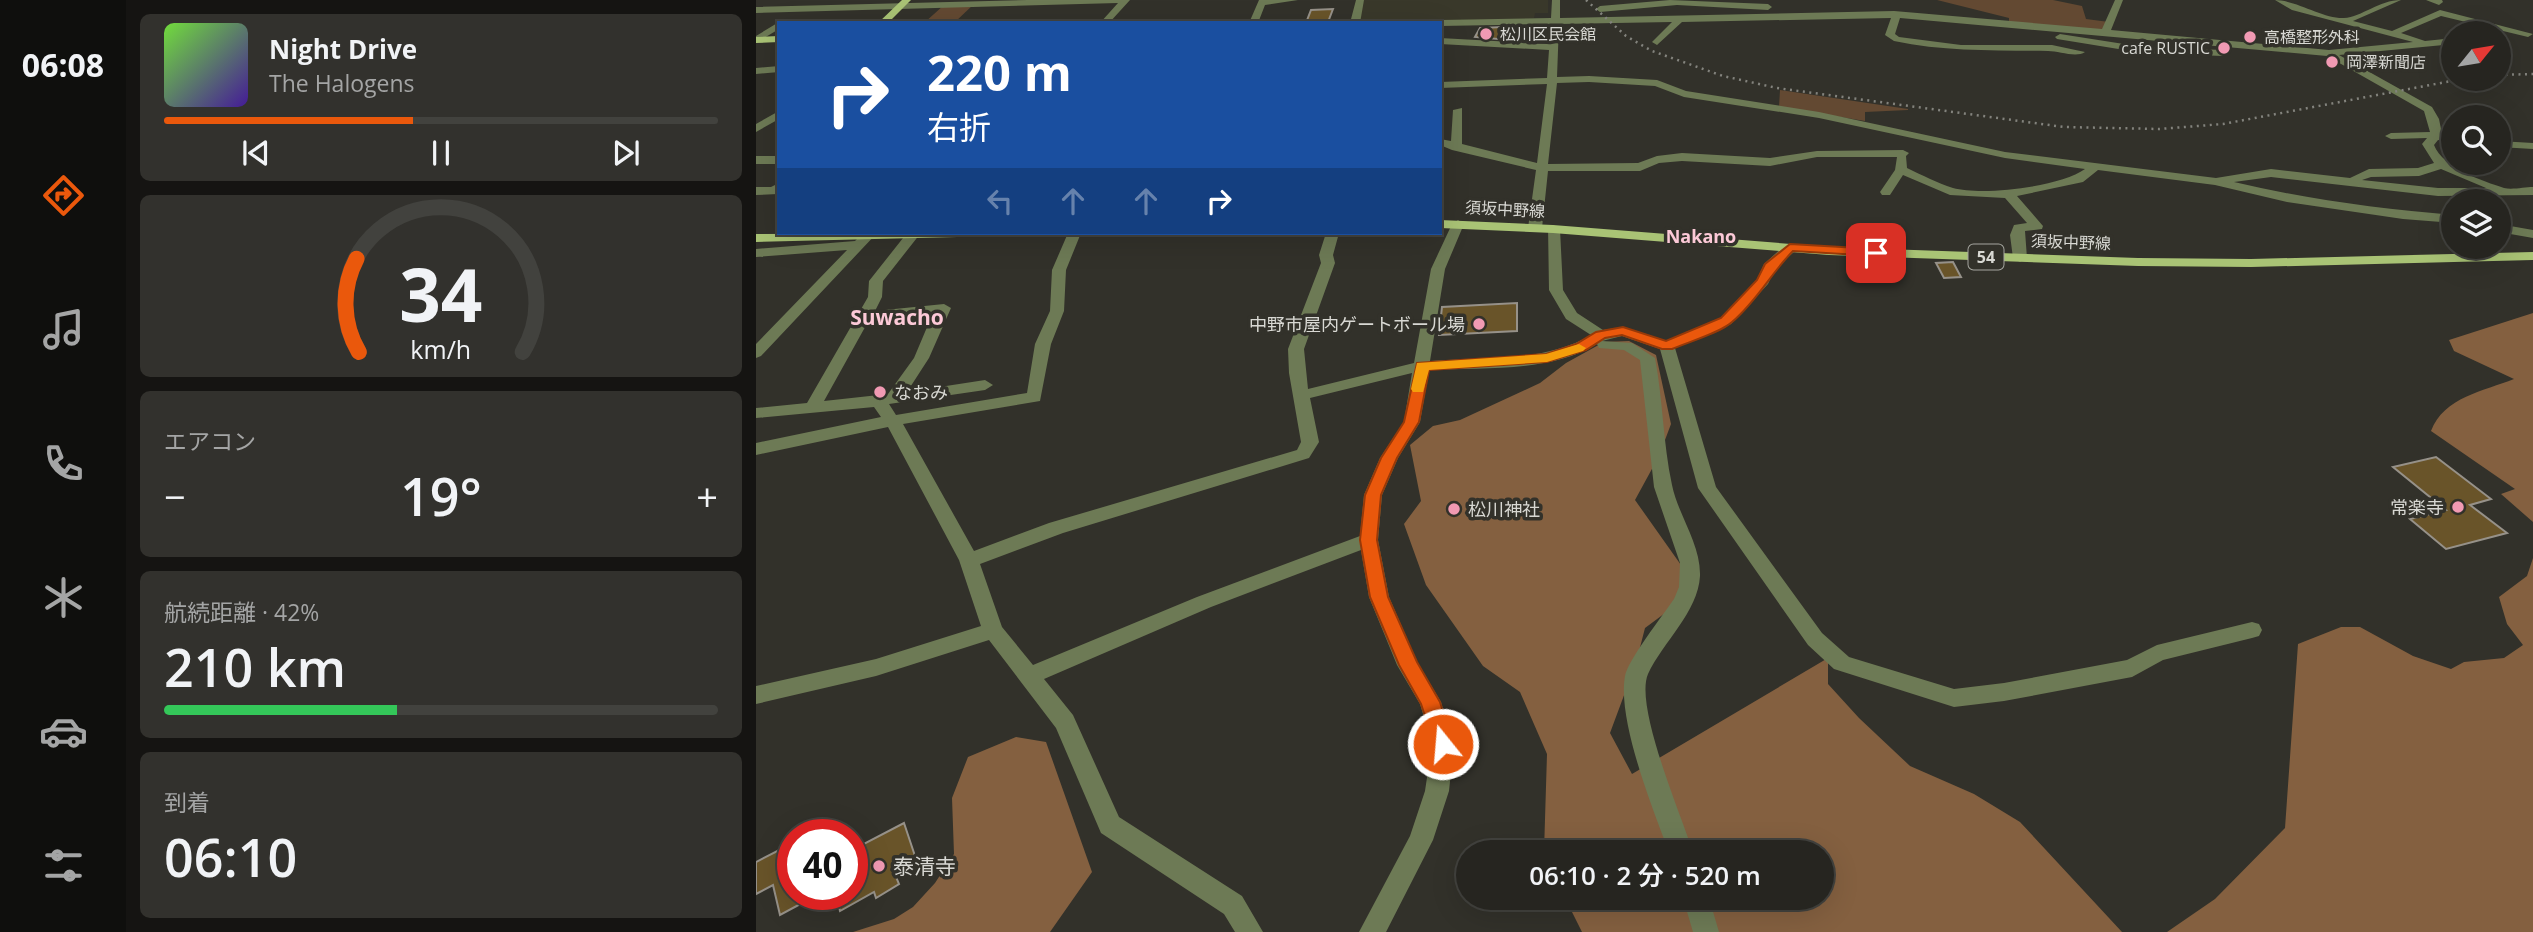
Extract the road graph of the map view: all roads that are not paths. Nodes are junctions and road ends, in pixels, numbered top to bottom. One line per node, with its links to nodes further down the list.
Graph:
1 (847, 0): 14 (street)
2 (1126, 0): 9 (street); 25 (street)
3 (1294, 0): 11 (street)
4 (1360, 0): 27 (street)
5 (1556, 0): 28 (street)
6 (2119, 0): 32 (street)
7 (2279, 0): 22 (street)
8 (2397, 0): 22 (street)
9 (1051, 1): 12 (street)
10 (1675, 1): 16 (street); 19 (street)
11 (1262, 2): 26 (street)
12 (904, 3): 14 (street); 24 (main road)
13 (1933, 5): 21 (street)
14 (836, 8): 15 (street)
15 (802, 9): 17 (street); 23 (street)
16 (1600, 9)
17 (756, 10)
18 (1894, 15): 19 (street); 21 (street); 43 (street)
19 (1825, 16): 20 (street)
20 (1680, 19): 28 (street); 39 (street)
21 (1970, 19): 29 (street)
22 (2347, 20): 33 (street)
23 (784, 21)
24 (884, 21)
25 (1106, 21)
26 (1254, 21)
27 (1355, 21)
28 (1555, 21): 30 (street); 42 (street)
29 (2009, 22): 32 (street); 43 (street)
30 (1442, 23)
31 (777, 26): 37 (street)
32 (2106, 31): 44 (street)
33 (2394, 33): 34 (street); 41 (street)
34 (2530, 34): 35 (street)
35 (2511, 36)
36 (777, 39): 37 (main road)
37 (756, 40)
38 (1442, 41): 42 (street)
39 (1657, 42)
40 (2441, 43): 41 (street)
41 (2430, 44): 45 (street)
42 (1554, 47): 48 (street)
43 (2120, 47): 44 (street)
44 (2302, 50): 45 (street)
45 (2329, 53): 57 (street)
46 (777, 69): 47 (street)
47 (756, 71)
48 (1552, 81): 49 (street); 55 (street); 66 (street)
49 (1442, 85)
50 (1458, 110): 59 (street)
51 (777, 114): 52 (street)
52 (756, 115)
53 (777, 115): 54 (street)
54 (756, 129)
55 (1904, 133): 62 (street); 67 (street)
56 (2391, 136): 57 (street)
57 (2436, 136): 58 (street); 65 (street)
58 (2441, 137)
59 (1446, 145): 66 (street)
60 (2511, 145): 61 (street)
61 (2533, 146)
62 (1903, 153): 66 (street); 68 (street)
63 (756, 160): 64 (street)
64 (777, 160)
65 (2441, 164): 71 (street)
66 (1540, 167): 82 (street)
67 (2095, 167): 70 (street); 79 (street)
68 (1901, 170): 77 (street); 79 (street)
69 (2468, 175): 73 (street)
70 (2215, 181): 71 (street); 80 (street)
71 (2347, 181): 78 (street)
72 (777, 189): 75 (street)
73 (2502, 189)
74 (2511, 190): 76 (street)
75 (756, 191)
76 (2533, 191)
77 (1886, 192)
78 (2441, 192)
79 (2008, 194): 95 (street)
80 (2441, 218)
81 (1449, 224): 82 (main road, 須坂中野線 / 54); 100 (street)
82 (1535, 228): 83 (main road, 須坂中野線 / 54)
83 (1553, 229): 92 (main road, 須坂中野線 / 54); 97 (street)
84 (2511, 230): 85 (street)
85 (2533, 234)
86 (902, 235): 91 (main road)
87 (913, 235): 96 (street)
88 (1073, 235): 106 (street)
89 (1331, 235): 102 (street)
90 (756, 238): 91 (main road)
91 (865, 238): 93 (street); 99 (street)
92 (1790, 247): 95 (main road, 須坂中野線 / 54); 98 (street)
93 (756, 253)
94 (2533, 256): 95 (main road, 須坂中野線 / 54)
95 (2020, 258)
96 (864, 316): 103 (street); 104 (street)
97 (1603, 340): 98 (street); 100 (street); 114 (street)
98 (1667, 346): 111 (street)
99 (756, 353)
100 (1422, 366): 102 (street); 108 (street)
101 (985, 385): 103 (street)
102 (1302, 395): 109 (street)
103 (886, 400): 104 (street); 106 (street)
104 (811, 408): 105 (street)
105 (756, 413)
106 (890, 421): 107 (street); 109 (street)
107 (756, 449)
108 (1369, 540): 112 (street); 117 (street)
109 (969, 559): 110 (street)
110 (993, 630): 112 (street); 113 (street)
111 (2252, 630)
112 (1028, 677): 116 (street)
113 (756, 695)
114 (1677, 840)
115 (1700, 910): 118 (street)
116 (1250, 932)
117 (1372, 932)
118 (1706, 932)

